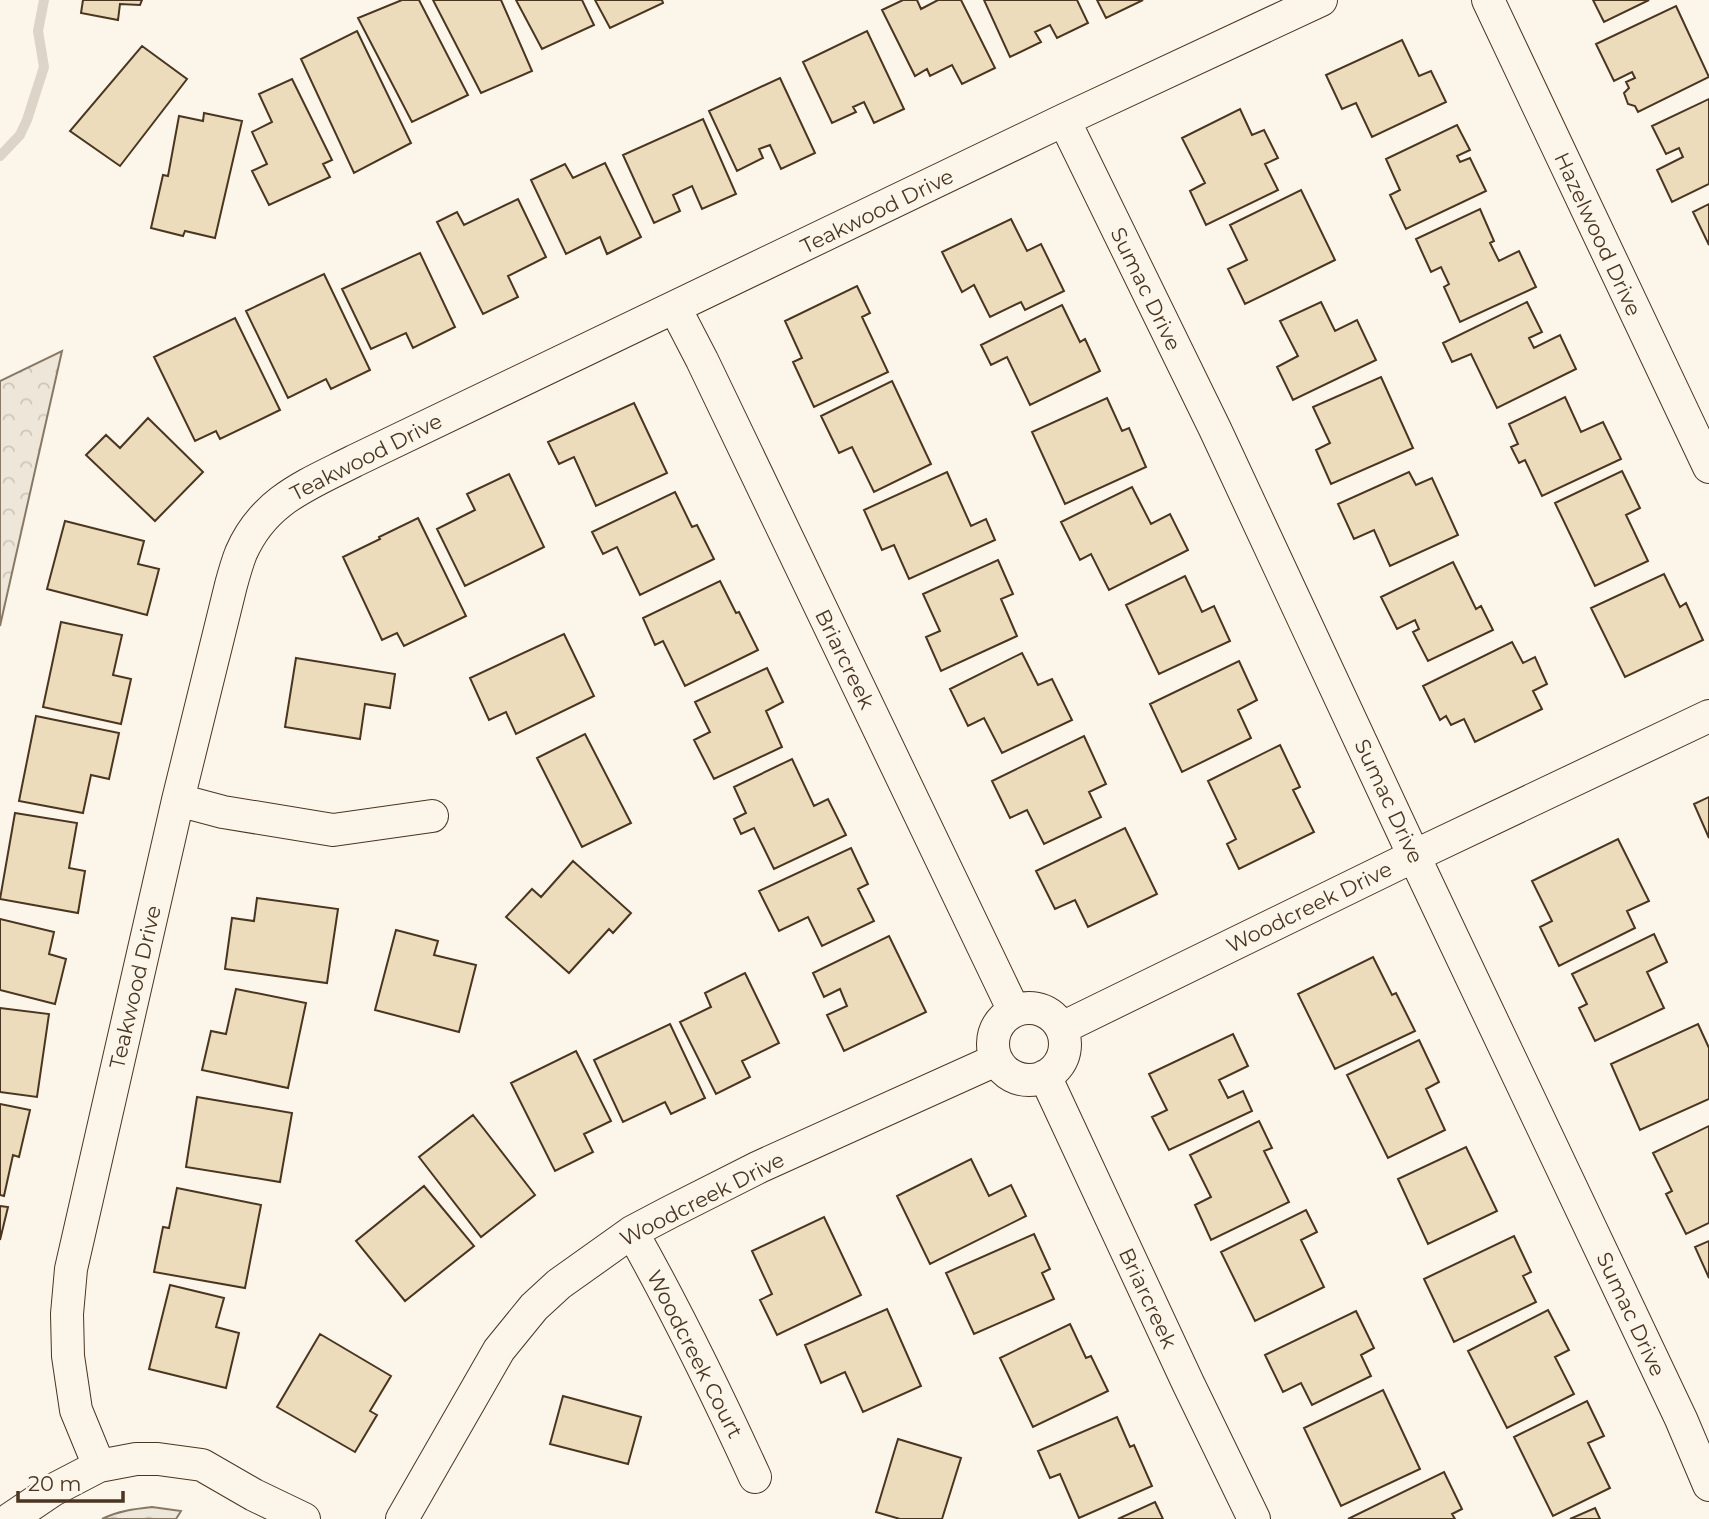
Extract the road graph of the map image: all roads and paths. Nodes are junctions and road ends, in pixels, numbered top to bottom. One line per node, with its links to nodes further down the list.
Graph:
1 (1321, 0): 3 (street, Teakwood Drive)
2 (1488, 0): 5 (street, Hazelwood Drive)
3 (1064, 120): 4 (street, Teakwood Drive); 9 (street, Sumac Drive)
4 (675, 308): 7 (street, Teakwood Drive); 10 (street, Briarcreek)
5 (1709, 467)
6 (1709, 716): 9 (street, Woodcreek Drive)
7 (178, 800): 8 (street); 15 (street, Teakwood Drive)
8 (432, 816)
9 (1414, 856): 11 (street, Woodcreek Drive); 17 (street, Sumac Drive)
10 (1014, 1011): 11 (street); 12 (street)
11 (1062, 1028): 13 (street)
12 (996, 1060): 13 (street); 14 (street, Woodcreek Drive)
13 (1045, 1076): 21 (street, Briarcreek)
14 (632, 1232): 16 (street, Woodcreek Court); 20 (street, Woodcreek Drive)
15 (99, 1466): 18 (street); 19 (street)
16 (755, 1477)
17 (1709, 1485)
18 (10, 1519)
19 (304, 1519)
20 (402, 1519)
21 (1254, 1519)

